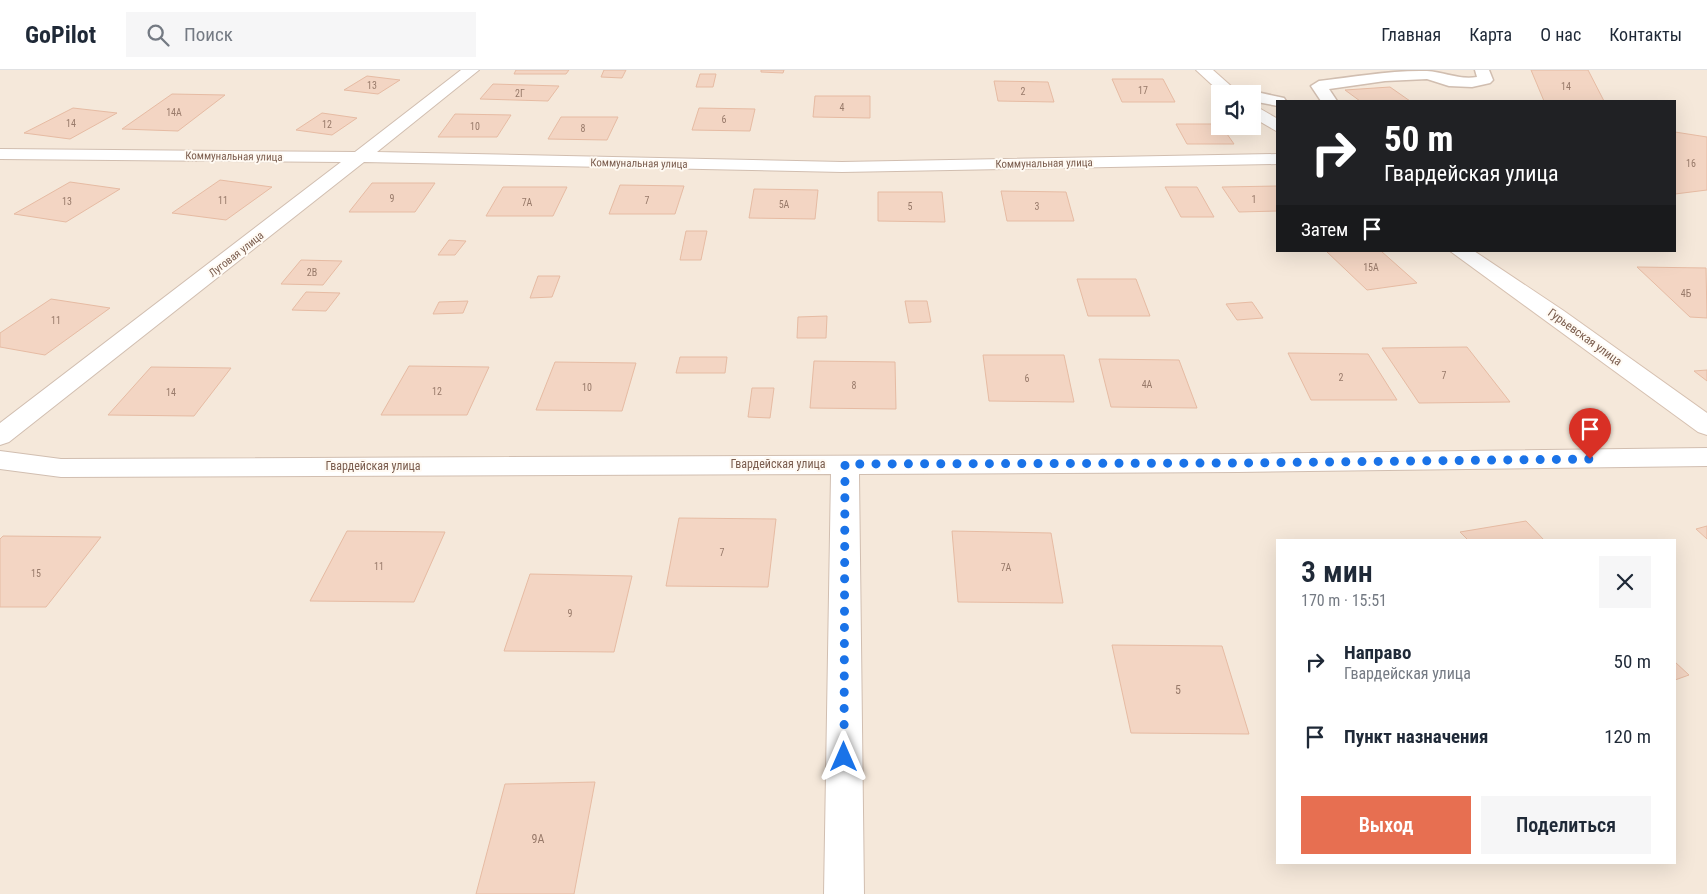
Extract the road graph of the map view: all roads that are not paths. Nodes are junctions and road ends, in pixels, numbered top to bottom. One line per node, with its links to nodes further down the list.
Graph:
1 (471, 70): 13 (street, Луговая улица)
2 (1204, 70): 5 (street)
3 (1482, 70): 4 (lane)
4 (1424, 73): 6 (lane); 8 (lane)
5 (1224, 85)
6 (1459, 96)
7 (1261, 98): 9 (lane)
8 (1328, 100)
9 (1276, 101)
10 (1261, 115): 11 (street)
11 (1276, 126)
12 (0, 154): 13 (street, Коммунальная улица)
13 (361, 157): 14 (street, Коммунальная улица); 17 (street, Луговая улица)
14 (1276, 159)
15 (1461, 252): 16 (street, Гурьевская улица)
16 (1707, 426)
17 (0, 436)
18 (1707, 457): 20 (street, Гвардейская улица)
19 (0, 460): 20 (street, Гвардейская улица)
20 (845, 464): 21 (street)
21 (844, 894)

